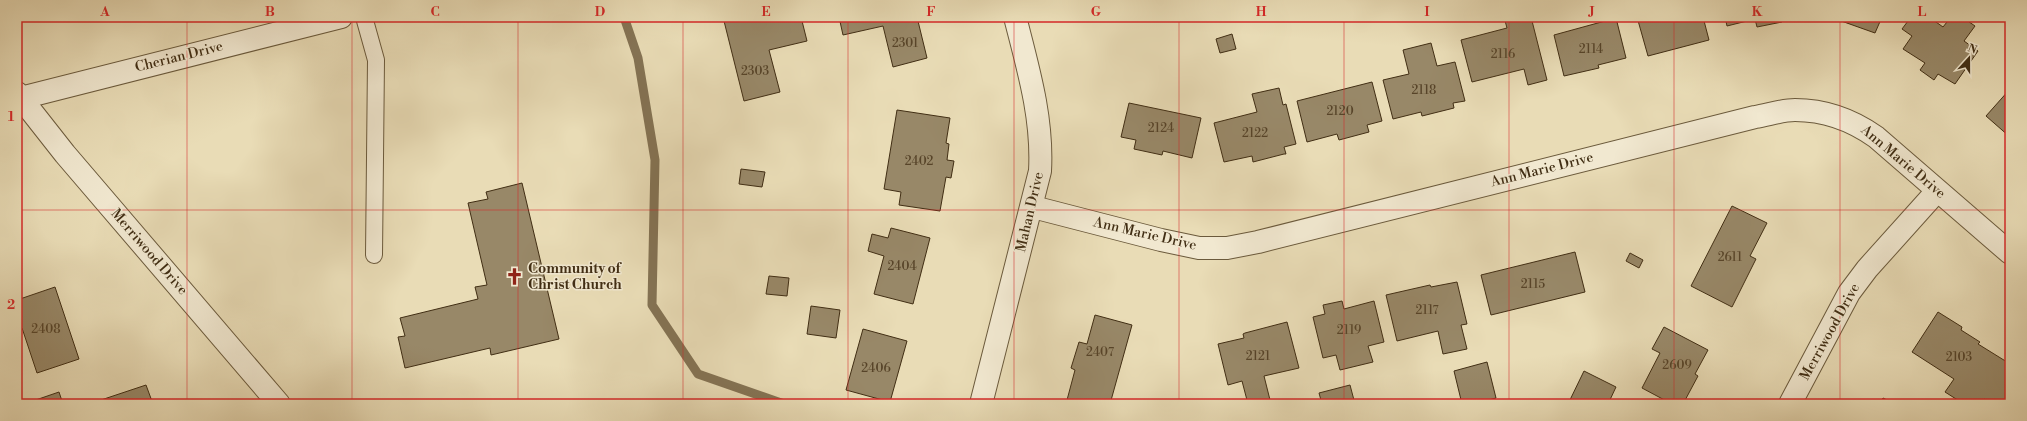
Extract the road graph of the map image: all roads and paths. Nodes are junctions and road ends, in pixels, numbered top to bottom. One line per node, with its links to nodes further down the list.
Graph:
1 (341, 17): 4 (street, Cherian Drive)
2 (364, 17): 8 (lane)
3 (1015, 17): 6 (street, Mahan Drive)
4 (18, 97): 9 (street, Merriwood Drive)
5 (1937, 191): 6 (street, Ann Marie Drive); 7 (street, Ann Marie Drive); 11 (street, Merriwood Drive)
6 (1032, 207): 10 (street, Mahan Drive)
7 (2010, 253)
8 (374, 255)
9 (279, 404)
10 (981, 404)
11 (1790, 404)

